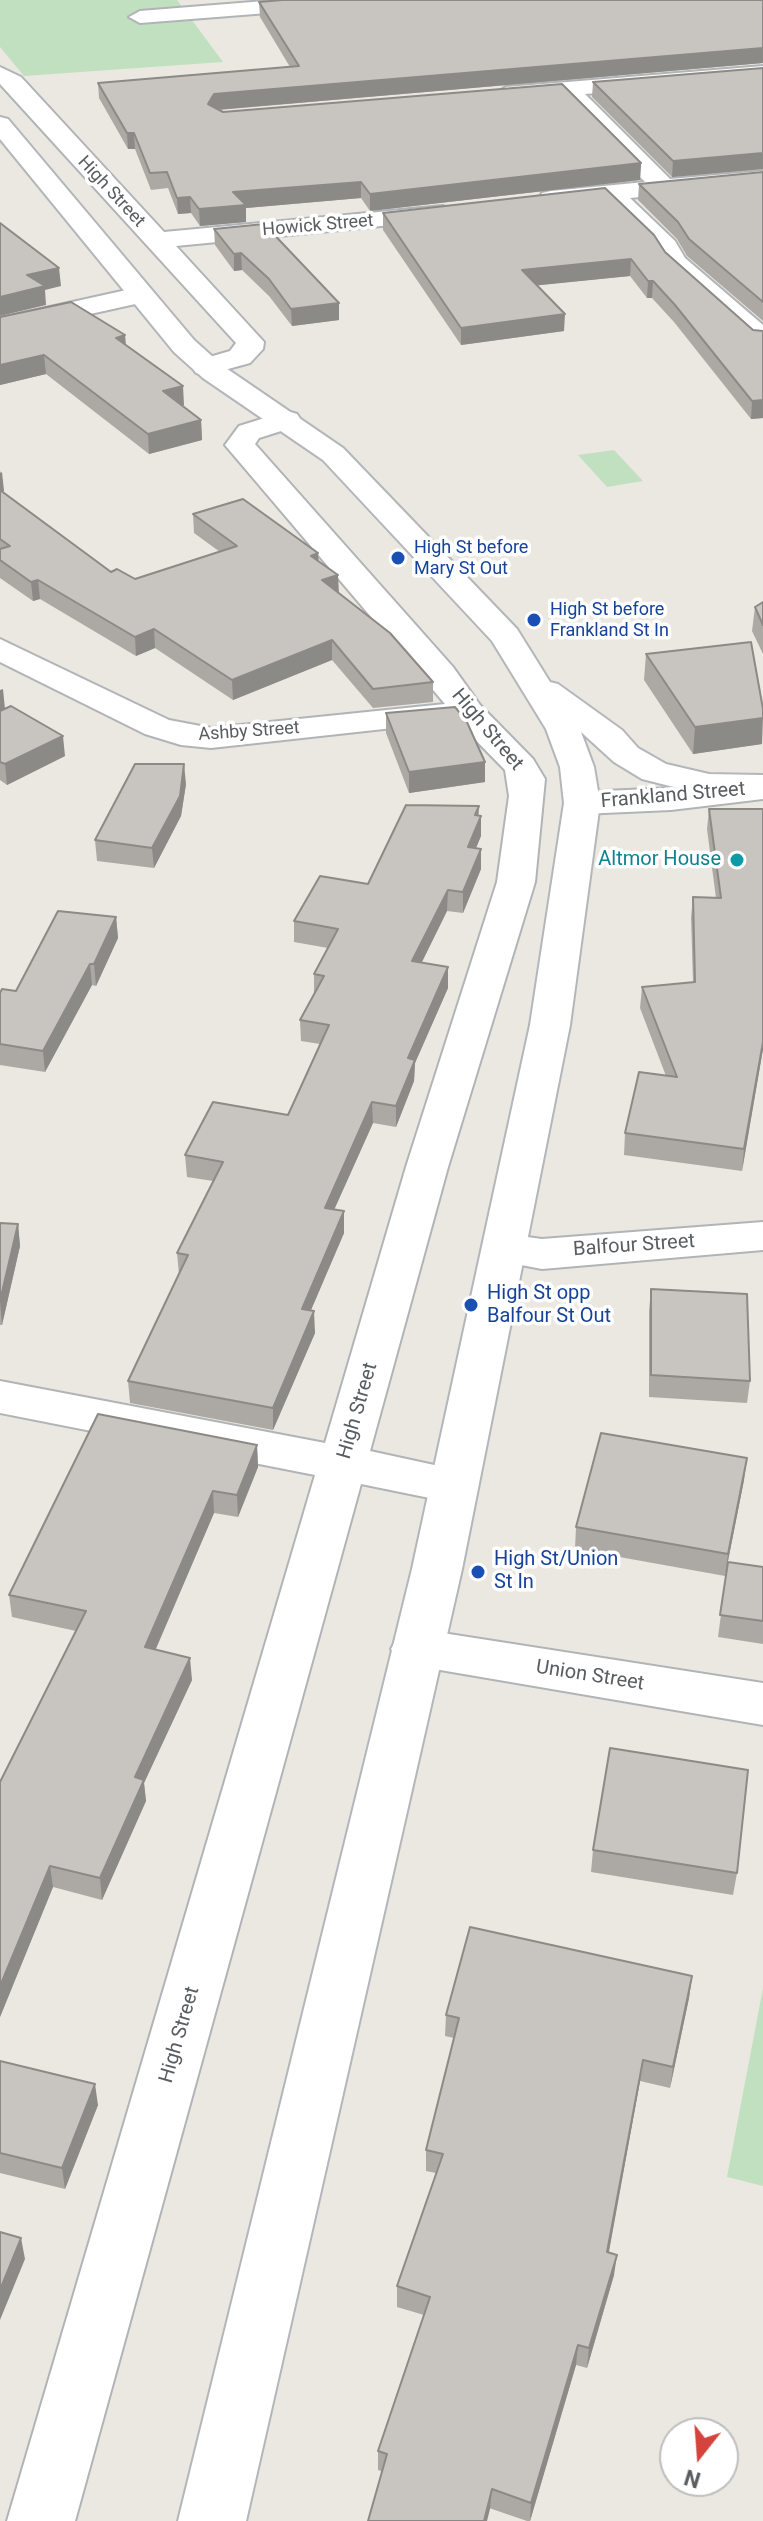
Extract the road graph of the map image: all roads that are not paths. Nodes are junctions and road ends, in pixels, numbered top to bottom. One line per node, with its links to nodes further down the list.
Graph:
1 (357, 0): 2 (street)
2 (140, 17)
3 (763, 73): 5 (street)
4 (0, 74): 13 (street, High Street)
5 (567, 89): 6 (street); 9 (street)
6 (489, 95)
7 (0, 124): 14 (street, High Street)
8 (763, 178): 9 (street)
9 (664, 187): 10 (street)
10 (610, 192): 11 (street); 16 (street)
11 (526, 201)
12 (472, 209): 13 (street, Howick Street)
13 (159, 240): 17 (street, High Street)
14 (140, 295): 15 (street); 17 (street, High Street)
15 (0, 326)
16 (763, 339)
17 (206, 367): 18 (street, High Street)
18 (287, 420): 20 (street, High Street); 21 (street, High Street)
19 (0, 649): 21 (street, Ashby Street)
20 (537, 685): 22 (street); 23 (street, High Street)
21 (468, 712): 27 (street, High Street)
22 (763, 787): 23 (street, Frankland Street)
23 (582, 803): 25 (street, High Street)
24 (763, 1236): 25 (street, Balfour Street)
25 (505, 1249): 28 (street, High Street)
26 (0, 1397): 27 (street)
27 (343, 1463): 28 (street); 31 (street, High Street)
28 (454, 1485): 29 (street, High Street)
29 (417, 1649): 30 (street, Union Street); 32 (street, High Street)
30 (763, 1704)
31 (41, 2521)
32 (212, 2521)

